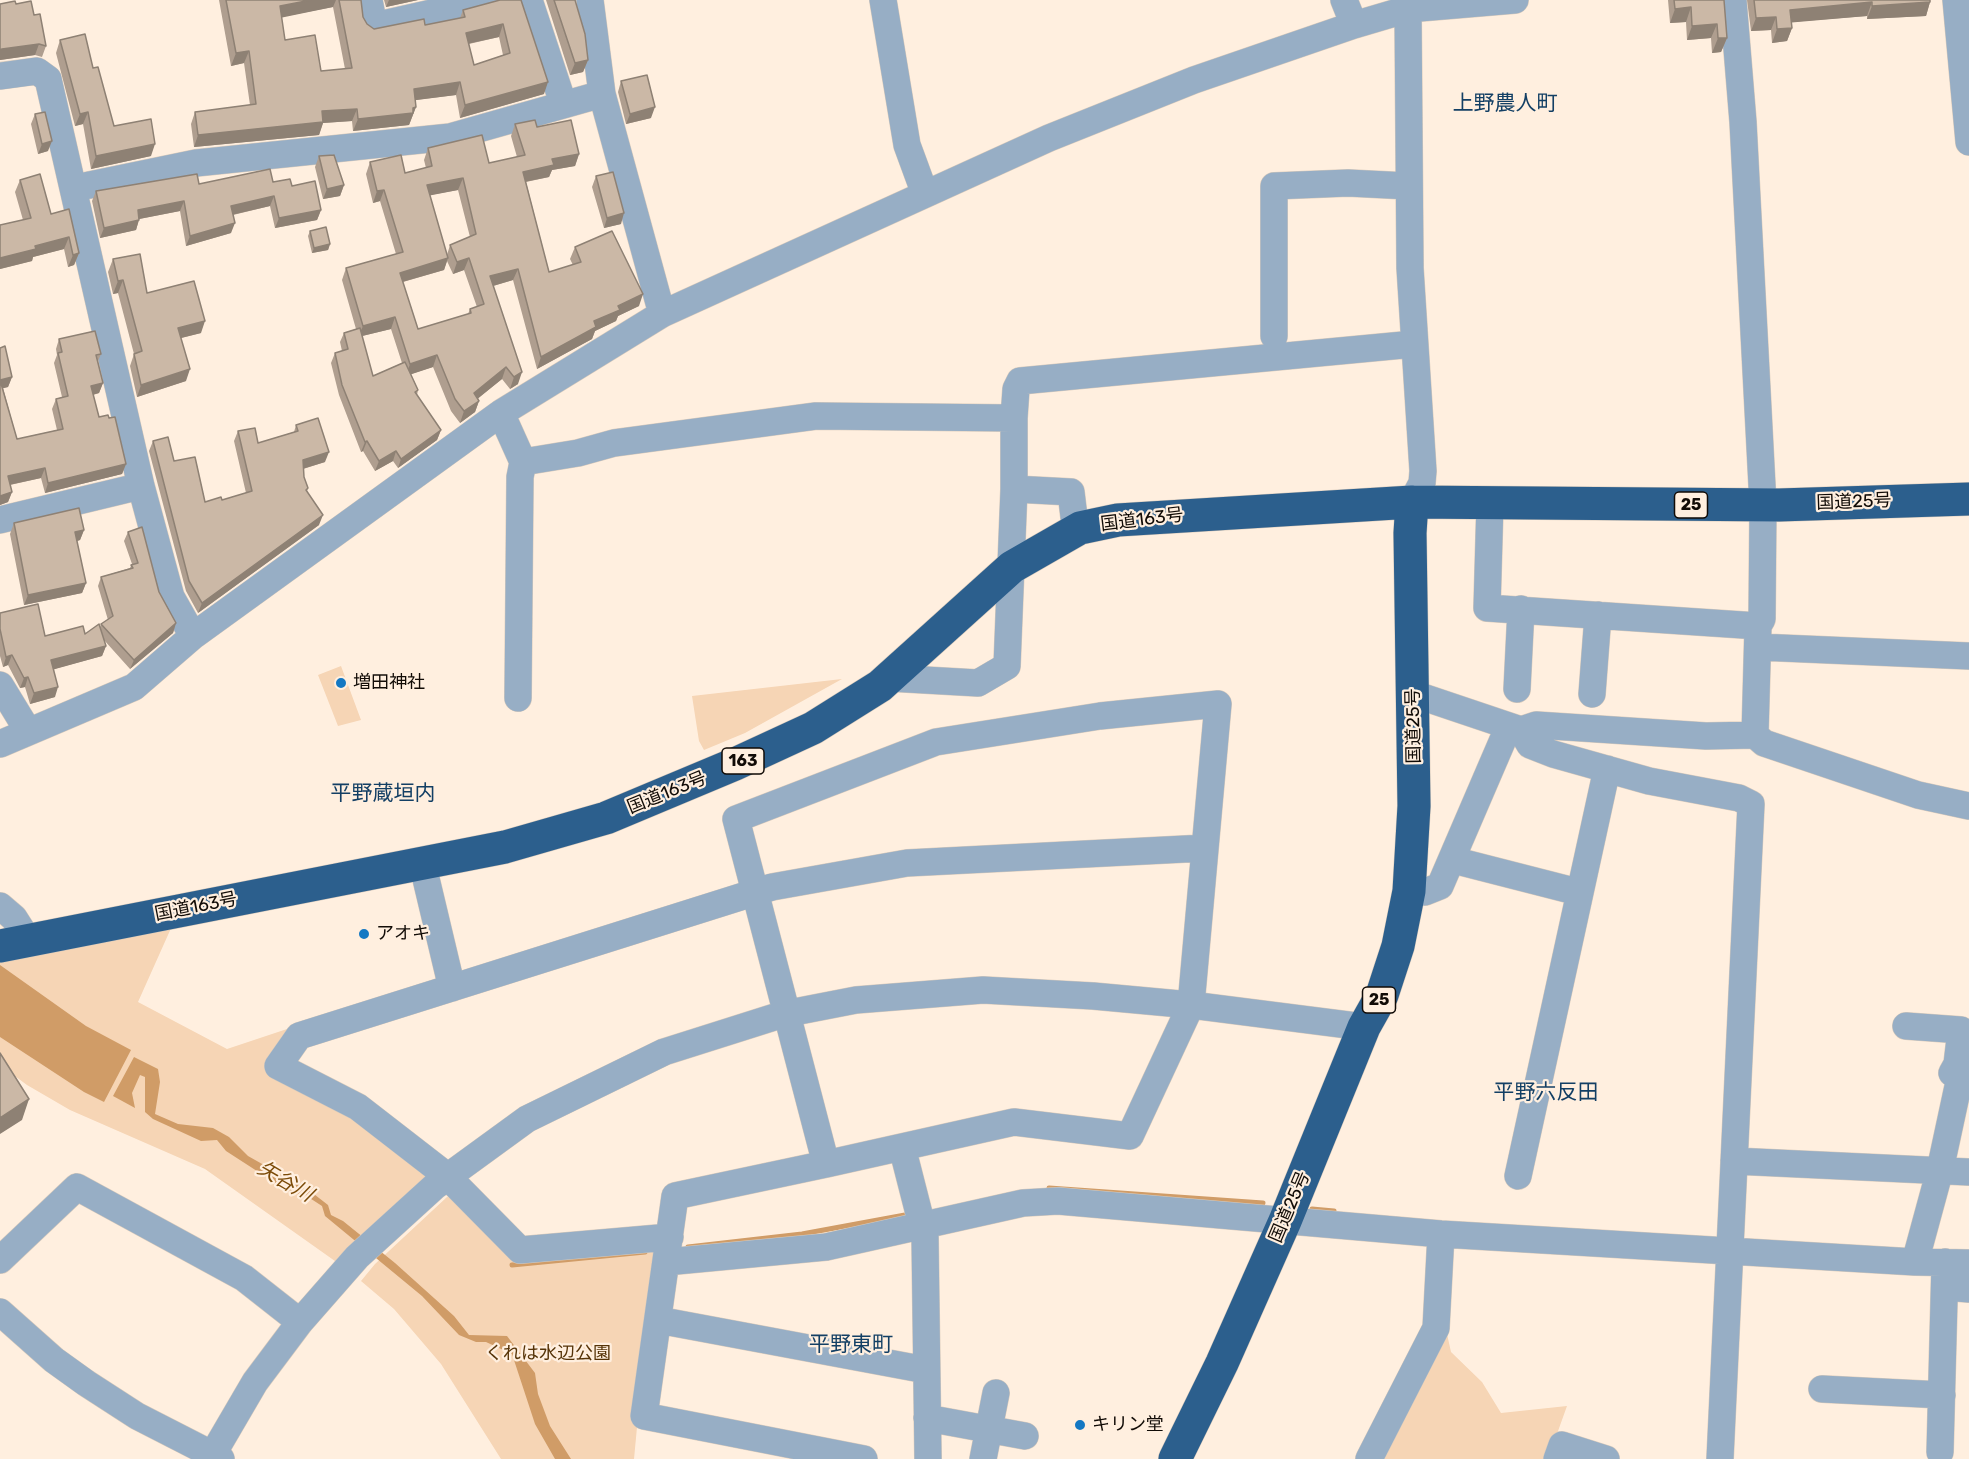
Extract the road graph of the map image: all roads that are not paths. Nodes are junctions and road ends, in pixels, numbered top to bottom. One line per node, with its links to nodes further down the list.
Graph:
1 (369, 0): 2 (street)
2 (489, 0)
3 (529, 0): 14 (street)
4 (590, 0): 13 (street)
5 (883, 0): 18 (street)
6 (1344, 0): 11 (street)
7 (1515, 0): 10 (street)
8 (1733, 0): 30 (street)
9 (1956, 0): 15 (street)
10 (1408, 9): 11 (street); 16 (street)
11 (1354, 25): 18 (street)
12 (0, 76): 17 (street)
13 (602, 94): 14 (street); 19 (street)
14 (563, 103): 17 (street)
15 (1969, 142)
16 (1407, 186): 20 (street); 21 (street)
17 (75, 188): 25 (street)
18 (925, 194): 19 (street)
19 (662, 314): 22 (street)
20 (1274, 336)
21 (1414, 344): 23 (street); 28 (street)
22 (501, 413): 24 (street); 36 (street)
23 (1014, 418): 24 (street); 26 (street)
24 (523, 462): 44 (street)
25 (141, 486): 31 (street); 36 (street)
26 (1014, 489): 32 (street); 33 (street)
27 (1969, 499): 30 (highway, 国道25号 / 25)
28 (1412, 502): 29 (highway, 国道25号 / 25); 32 (highway, 国道163号 / 163); 42 (highway, 国道25号 / 25)
29 (1490, 503): 30 (highway, 国道25号 / 25); 34 (street)
30 (1763, 505): 37 (street)
31 (0, 520)
32 (1080, 528): 33 (highway, 国道163号 / 163)
33 (1012, 567): 39 (highway, 国道163号 / 163); 39 (street)
34 (1521, 609): 35 (street); 41 (street)
35 (1598, 615): 37 (street); 43 (street)
36 (193, 636): 46 (street)
37 (1758, 636): 38 (street); 47 (street)
38 (1969, 656)
39 (889, 678): 53 (highway, 国道163号 / 163)
40 (0, 685): 46 (street)
41 (1516, 689)
42 (1414, 694): 45 (street); 54 (highway, 国道25号 / 25)
43 (1592, 694)
44 (518, 698)
45 (1515, 729): 47 (street); 49 (street); 52 (street)
46 (28, 731): 48 (street)
47 (1755, 735): 50 (street)
48 (0, 744)
49 (1607, 770): 55 (street); 65 (street)
50 (1969, 806)
51 (1205, 848): 56 (street); 56 (street); 60 (street)
52 (1453, 860): 54 (street); 55 (street)
53 (422, 862): 58 (highway, 国道163号 / 163); 59 (street)
54 (1408, 891): 63 (highway, 国道25号 / 25)
55 (1578, 892): 69 (street)
56 (753, 893): 59 (street); 61 (street)
57 (0, 906): 58 (street)
58 (16, 942)
59 (452, 988): 70 (street)
60 (1191, 1005): 61 (street); 63 (street); 64 (street)
61 (784, 1014): 66 (street); 70 (street)
62 (1906, 1026): 67 (street)
63 (1364, 1027): 71 (highway, 国道25号 / 25)
64 (902, 1147): 66 (street); 72 (street)
65 (1734, 1161): 67 (street); 75 (street)
66 (826, 1164): 74 (street)
67 (1940, 1170): 68 (street); 77 (street)
68 (1969, 1172)
69 (1518, 1176)
70 (441, 1181): 74 (street); 81 (street)
71 (1285, 1221): 72 (street); 73 (street); 94 (highway, 国道25号 / 25)
72 (923, 1224): 74 (street); 82 (street)
73 (1441, 1234): 75 (street); 95 (street)
74 (668, 1249): 80 (street)
75 (1730, 1258): 77 (street); 98 (street)
76 (0, 1260): 81 (street)
77 (1915, 1262): 78 (street)
78 (1957, 1275): 85 (street)
79 (0, 1312): 90 (street)
80 (658, 1320): 82 (street); 91 (street)
81 (300, 1322): 90 (street)
82 (926, 1370): 86 (street)
83 (1822, 1389): 85 (street)
84 (996, 1393): 87 (street)
85 (1942, 1395): 89 (street)
86 (927, 1418): 87 (street); 92 (street)
87 (989, 1430): 88 (street); 93 (street)
88 (1025, 1436)
89 (1940, 1452)
90 (214, 1458)
91 (864, 1459)
92 (928, 1459)
93 (983, 1459)
94 (1175, 1459)
95 (1369, 1459)
96 (1557, 1459): 97 (street)
97 (1606, 1459)
98 (1720, 1459)

